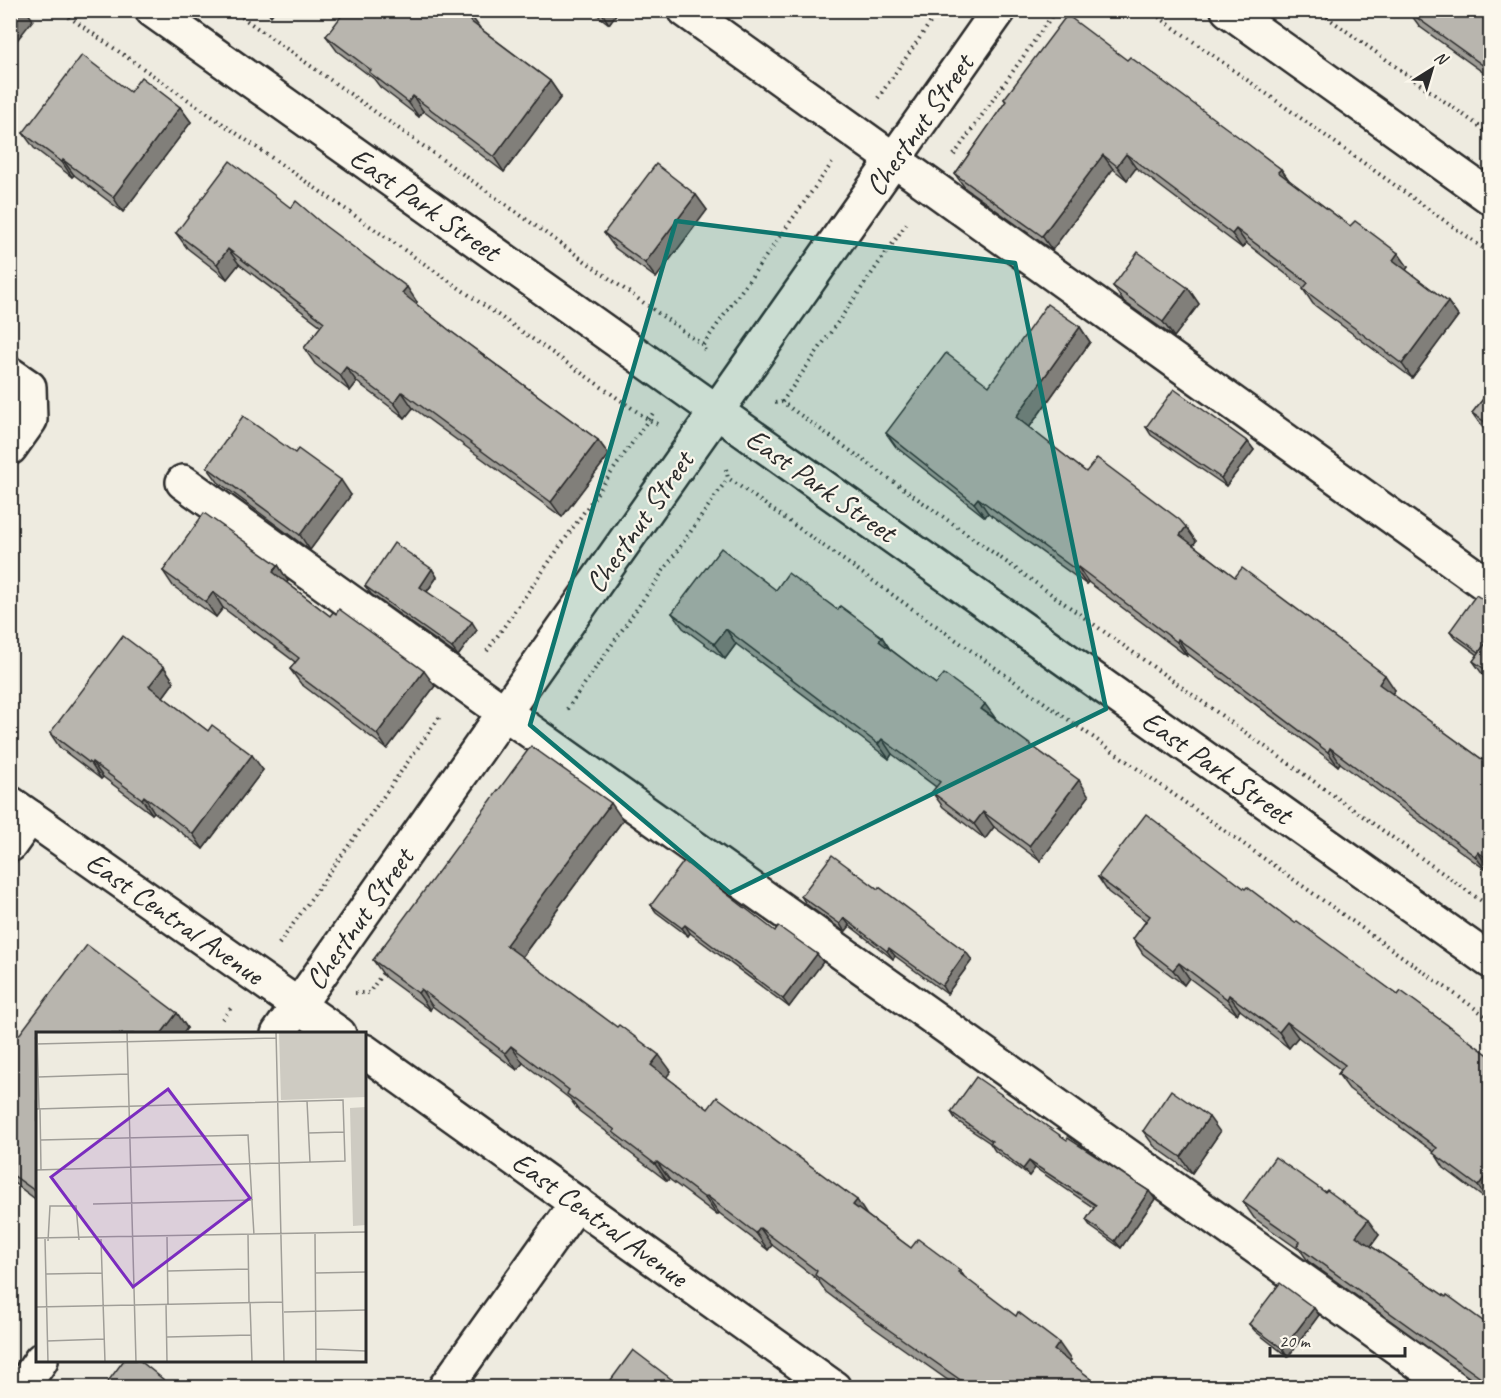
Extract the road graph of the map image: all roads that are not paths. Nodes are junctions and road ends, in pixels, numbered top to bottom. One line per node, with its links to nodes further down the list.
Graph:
1 (152, 10): 8 (street, East Park Street)
2 (685, 10): 5 (street)
3 (999, 10): 5 (street, Chestnut Street)
4 (1228, 10): 6 (street)
5 (894, 159): 8 (street, Chestnut Street); 11 (street)
6 (1491, 197)
7 (10, 374): 9 (street)
8 (716, 411): 12 (street, Chestnut Street); 15 (street, East Park Street)
9 (10, 448)
10 (183, 482): 12 (street)
11 (1491, 587)
12 (505, 713): 16 (street, Chestnut Street); 25 (street)
13 (20, 810): 14 (street); 16 (street, East Central Avenue)
14 (10, 844)
15 (1491, 961)
16 (299, 1005): 17 (street, Chestnut Street); 18 (street, East Central Avenue)
17 (279, 1032)
18 (336, 1032)
19 (366, 1053): 20 (street, East Central Avenue)
20 (577, 1203): 23 (street); 24 (street, East Central Avenue)
21 (40, 1362): 22 (street)
22 (22, 1388)
23 (445, 1388)
24 (834, 1388)
25 (1454, 1388)

